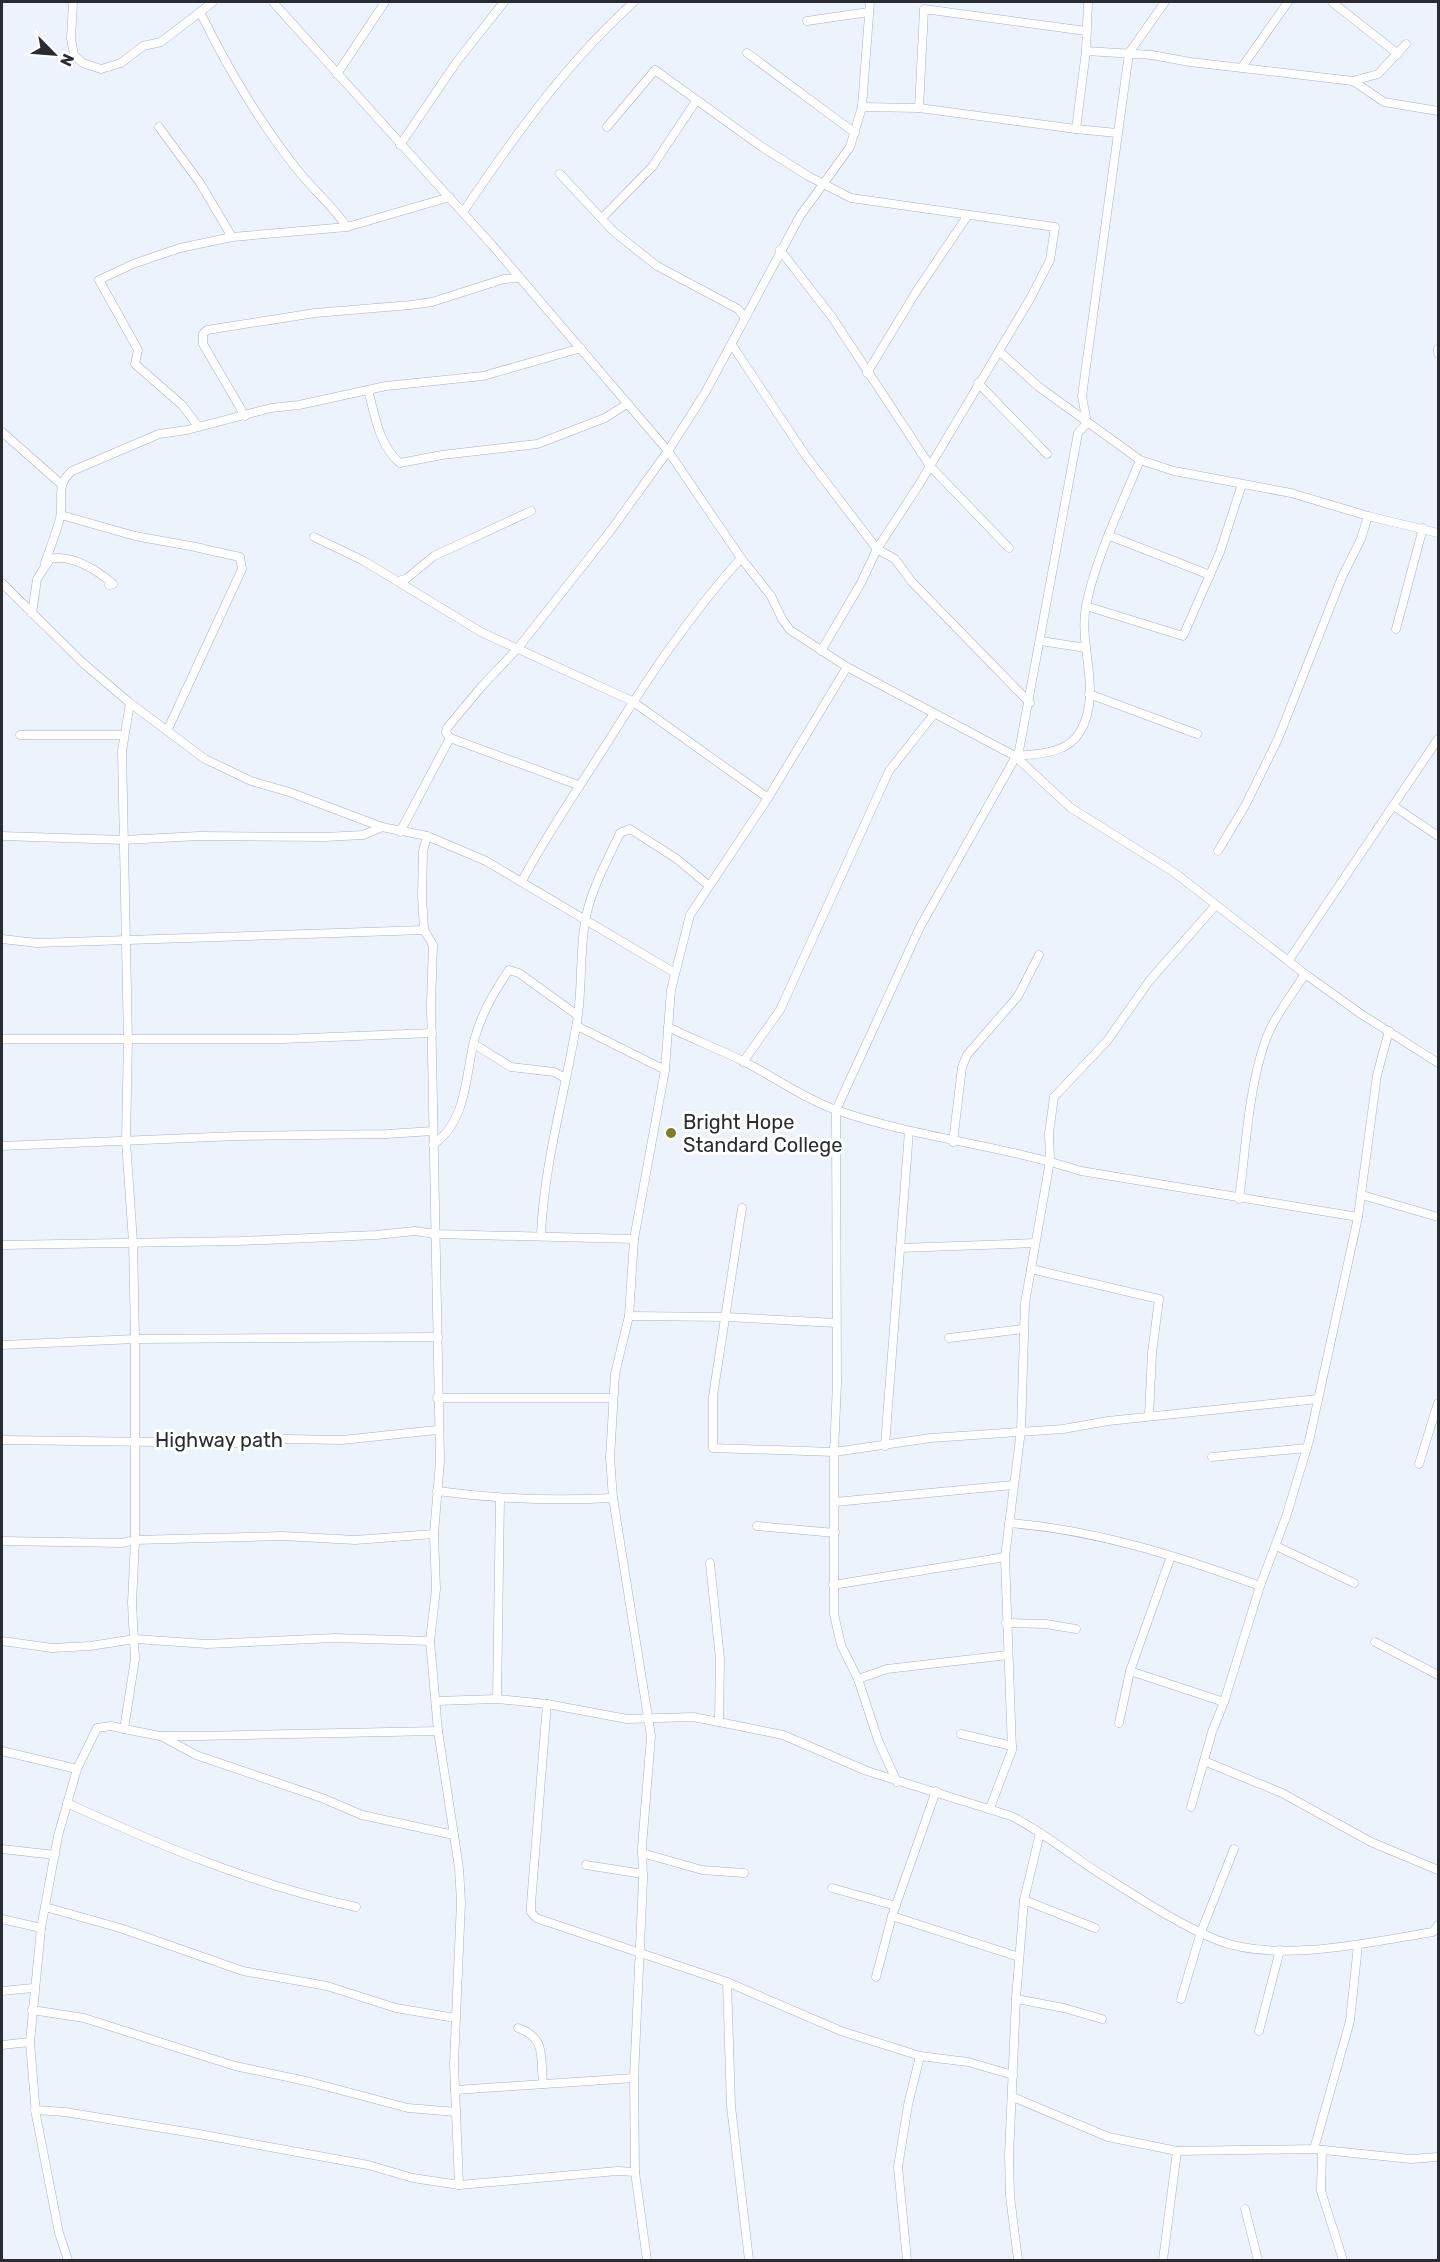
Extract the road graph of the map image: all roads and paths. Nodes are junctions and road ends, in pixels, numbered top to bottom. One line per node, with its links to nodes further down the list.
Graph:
1 (73, 2): 12 (street)
2 (213, 2): 12 (street)
3 (273, 2): 22 (street)
4 (385, 2): 22 (street)
5 (504, 2): 33 (street)
6 (634, 2): 37 (street)
7 (870, 2): 13 (street)
8 (1088, 2): 15 (street)
9 (1165, 2): 19 (street)
10 (1288, 2): 21 (street)
11 (1332, 2): 20 (street)
12 (200, 12): 40 (street)
13 (869, 12): 14 (street); 25 (street)
14 (807, 21)
15 (1086, 31): 17 (street); 26 (street)
16 (1407, 44): 20 (street)
17 (1086, 51): 19 (street); 30 (street)
18 (747, 53): 31 (street)
19 (1129, 53): 21 (street); 32 (street)
20 (1398, 54): 23 (street)
21 (1242, 67): 23 (street)
22 (336, 74): 33 (street)
23 (1353, 81): 27 (street)
24 (696, 101): 28 (street); 35 (street); 39 (street)
25 (862, 107): 26 (street); 31 (street)
26 (919, 108): 30 (street)
27 (1438, 111)
28 (607, 127)
29 (159, 128): 41 (street)
30 (1076, 129): 32 (street)
31 (855, 133): 35 (street)
32 (1117, 133): 55 (street)
33 (400, 145): 36 (street)
34 (560, 174): 39 (street)
35 (824, 184): 38 (street); 42 (street)
36 (450, 197): 37 (street); 40 (street)
37 (462, 212): 43 (street)
38 (968, 215): 49 (street); 50 (street)
39 (602, 218): 45 (street)
40 (347, 227): 41 (street)
41 (232, 237): 56 (street)
42 (780, 250): 44 (street); 50 (street)
43 (520, 278): 48 (street); 54 (street)
44 (750, 308): 45 (street); 46 (street)
45 (738, 309): 46 (street)
46 (745, 318): 47 (street)
47 (732, 345): 58 (street); 72 (street)
48 (581, 348): 52 (street); 53 (street)
49 (1000, 352): 51 (street); 55 (street)
50 (867, 374): 61 (street)
51 (978, 383): 59 (street); 61 (street)
52 (368, 390): 53 (street); 54 (street)
53 (627, 404): 58 (street)
54 (245, 416): 56 (street)
55 (1087, 423): 60 (street); 82 (street)
56 (198, 426): 62 (street)
57 (2, 432): 62 (street)
58 (668, 450): 73 (street); 83 (street)
59 (1047, 454)
60 (1140, 460): 63 (street); 69 (street)
61 (930, 466): 71 (street); 72 (street)
62 (61, 484): 65 (street)
63 (1242, 484): 66 (street); 75 (street)
64 (531, 511): 77 (street)
65 (61, 514): 74 (street); 92 (street)
66 (1368, 516): 67 (street); 108 (street)
67 (1423, 528): 68 (street); 81 (street)
68 (1438, 533)
69 (1110, 536): 75 (street); 79 (street)
70 (314, 537): 77 (street)
71 (1009, 548)
72 (877, 549): 85 (street); 89 (street)
73 (741, 558): 85 (street); 88 (street)
74 (45, 563): 78 (street); 80 (street)
75 (1210, 575): 79 (street)
76 (2, 582): 80 (street)
77 (403, 582): 83 (street)
78 (110, 585)
79 (1086, 606): 84 (street)
80 (32, 614): 90 (street)
81 (1395, 629)
82 (1041, 641): 84 (street); 89 (street)
83 (518, 648): 88 (street); 96 (street)
84 (1086, 648): 87 (street)
85 (821, 651): 86 (street)
86 (847, 667): 91 (street); 100 (street)
87 (1089, 694): 93 (street); 98 (street)
88 (632, 701): 99 (street); 100 (street)
89 (1030, 703): 98 (street)
90 (130, 704): 92 (street); 95 (street)
91 (934, 714): 98 (street); 129 (street)
92 (167, 731): 102 (street)
93 (1197, 734)
94 (20, 735): 95 (street)
95 (124, 735): 107 (street)
96 (450, 738): 99 (street); 103 (street)
97 (1438, 739): 101 (street)
98 (1015, 756): 111 (street); 134 (street)
99 (578, 785): 109 (street)
100 (768, 798): 110 (street)
101 (1395, 807): 106 (street); 117 (street)
102 (382, 827): 103 (street); 107 (street)
103 (400, 832): 105 (street)
104 (2, 836): 107 (street)
105 (427, 836): 109 (street); 113 (street)
106 (1438, 836)
107 (124, 840): 115 (street)
108 (1218, 851)
109 (522, 881): 112 (street)
110 (708, 885): 112 (street); 118 (street)
111 (1215, 906): 117 (street); 141 (street)
112 (585, 921): 118 (street); 120 (street)
113 (424, 930): 115 (street); 124 (street)
114 (2, 939): 115 (street)
115 (126, 940): 126 (street)
116 (1039, 955): 138 (street)
117 (1289, 960): 119 (street)
118 (675, 974): 122 (street)
119 (1305, 974): 123 (street); 143 (street)
120 (577, 1016): 121 (street); 127 (street)
121 (577, 1026): 128 (street); 131 (street)
122 (668, 1027): 129 (street); 131 (street)
123 (1389, 1031): 130 (street); 142 (street)
124 (432, 1033): 126 (street); 135 (street)
125 (2, 1039): 126 (street)
126 (128, 1040): 137 (street)
127 (474, 1044): 132 (street); 139 (street)
128 (568, 1059): 132 (street); 133 (street)
129 (743, 1062): 134 (street)
130 (1438, 1063)
131 (665, 1070): 149 (street)
132 (554, 1072): 133 (street)
133 (565, 1078): 148 (street)
134 (836, 1110): 136 (street); 157 (street)
135 (433, 1131): 137 (street); 139 (street)
136 (909, 1131): 138 (street); 153 (street)
137 (126, 1141): 140 (street); 150 (street)
138 (952, 1142): 141 (street)
139 (433, 1145): 147 (street)
140 (2, 1146)
141 (1050, 1161): 143 (street); 151 (street)
142 (1362, 1195): 145 (street); 146 (street)
143 (1239, 1199): 145 (street)
144 (742, 1208): 156 (street)
145 (1358, 1217): 165 (street)
146 (1438, 1217)
147 (435, 1234): 148 (street); 150 (street); 159 (street)
148 (541, 1235): 149 (street)
149 (634, 1239): 155 (street)
150 (133, 1242): 152 (street); 161 (street)
151 (1035, 1243): 153 (street); 154 (street)
152 (2, 1245)
153 (900, 1248): 172 (street)
154 (1031, 1269): 158 (street); 167 (street)
155 (629, 1316): 156 (street); 164 (street)
156 (727, 1317): 157 (street); 174 (street)
157 (836, 1323): 174 (street)
158 (1023, 1329): 160 (street); 169 (street)
159 (438, 1337): 161 (street); 163 (street)
160 (949, 1338)
161 (135, 1339): 162 (street); 171 (street)
162 (2, 1345)
163 (436, 1398): 164 (street); 168 (street)
164 (613, 1398): 180 (street)
165 (1318, 1399): 167 (street); 173 (street)
166 (1438, 1403): 176 (street)
167 (1149, 1416): 169 (street)
168 (437, 1430): 171 (street, Highway path); 178 (street)
169 (1021, 1430): 172 (street); 177 (street)
170 (2, 1440): 171 (street, Highway path)
171 (134, 1440): 186 (street)
172 (885, 1446): 174 (street)
173 (1307, 1448): 175 (street); 188 (street)
174 (834, 1452): 181 (street)
175 (1212, 1457)
176 (1419, 1464)
177 (1013, 1485): 181 (street); 182 (street)
178 (437, 1491): 179 (street); 184 (street)
179 (500, 1498): 180 (street); 205 (street)
180 (614, 1498): 209 (street)
181 (835, 1502): 185 (street)
182 (1009, 1523): 189 (street); 190 (street)
183 (757, 1526): 185 (street)
184 (434, 1533): 186 (street); 199 (street)
185 (835, 1533): 193 (street)
186 (135, 1540): 187 (street); 197 (street)
187 (2, 1541)
188 (1276, 1546): 192 (street); 194 (street)
189 (1171, 1556): 194 (street); 202 (street)
190 (1005, 1557): 193 (street); 195 (street)
191 (710, 1563): 210 (street)
192 (1354, 1583)
193 (833, 1585): 204 (street)
194 (1260, 1586): 207 (street)
195 (1006, 1623): 196 (street); 201 (street)
196 (1076, 1629)
197 (135, 1639): 198 (street); 199 (street); 212 (street)
198 (2, 1641)
199 (430, 1641): 206 (street)
200 (1375, 1642): 203 (street)
201 (1008, 1655): 204 (street); 216 (street)
202 (1130, 1671): 207 (street); 211 (street)
203 (1438, 1676)
204 (858, 1679): 220 (street)
205 (497, 1699): 206 (street); 208 (street)
206 (436, 1701): 213 (street)
207 (1224, 1702): 218 (street)
208 (546, 1704): 209 (street); 248 (street)
209 (646, 1717): 210 (street); 229 (street)
210 (719, 1722): 220 (street)
211 (1119, 1723)
212 (124, 1729): 215 (street); 219 (street)
213 (438, 1731): 215 (street); 226 (street)
214 (960, 1734): 216 (street)
215 (160, 1736): 226 (street)
216 (1012, 1746): 223 (street)
217 (2, 1751): 219 (street)
218 (1204, 1761): 224 (street); 232 (street)
219 (77, 1769): 222 (street)
220 (897, 1782): 221 (street)
221 (936, 1791): 223 (street); 237 (street)
222 (68, 1803): 230 (street); 239 (street)
223 (990, 1808): 225 (street)
224 (1191, 1808)
225 (1040, 1833): 236 (street); 245 (street)
226 (454, 1835): 257 (street)
227 (2, 1849): 230 (street)
228 (1234, 1849): 245 (street)
229 (642, 1853): 233 (street); 234 (street)
230 (56, 1855): 238 (street)
231 (586, 1865): 234 (street)
232 (1438, 1870)
233 (744, 1873)
234 (643, 1874): 248 (street)
235 (832, 1888): 237 (street)
236 (1024, 1900): 243 (street); 249 (street)
237 (896, 1906): 240 (street)
238 (45, 1907): 242 (street); 257 (street)
239 (356, 1907)
240 (892, 1916): 249 (street); 250 (street)
241 (2, 1919): 242 (street)
242 (40, 1928): 252 (street)
243 (1095, 1928)
244 (1437, 1931): 246 (street)
245 (1201, 1932): 247 (street); 254 (street)
246 (1358, 1945): 247 (street); 271 (street)
247 (1280, 1950): 260 (street)
248 (638, 1952): 251 (street); 265 (street)
249 (1019, 1957): 255 (street)
250 (876, 1977)
251 (727, 1982): 263 (street); 279 (street)
252 (33, 1988): 253 (street); 256 (street)
253 (2, 1991)
254 (1181, 1999)
255 (1016, 2000): 258 (street); 264 (street)
256 (32, 2010): 261 (street); 270 (street)
257 (455, 2018): 267 (street)
258 (1102, 2019)
259 (518, 2028): 266 (street)
260 (1259, 2031)
261 (30, 2042): 262 (street); 269 (street)
262 (2, 2045)
263 (920, 2056): 264 (street); 280 (street)
264 (1013, 2075): 268 (street)
265 (634, 2078): 266 (street); 274 (street)
266 (543, 2085): 267 (street)
267 (455, 2090): 270 (street)
268 (1012, 2097): 272 (street); 281 (street)
269 (35, 2110): 275 (street); 277 (street)
270 (456, 2112): 275 (street)
271 (1318, 2149): 272 (street); 273 (street); 284 (street)
272 (1176, 2151): 282 (street)
273 (1438, 2157)
274 (636, 2172): 275 (street); 278 (street)
275 (459, 2184)
276 (1245, 2209): 283 (street)
277 (68, 2260)
278 (647, 2260)
279 (749, 2260)
280 (907, 2260)
281 (1018, 2260)
282 (1163, 2260)
283 (1258, 2260)
284 (1343, 2260)

